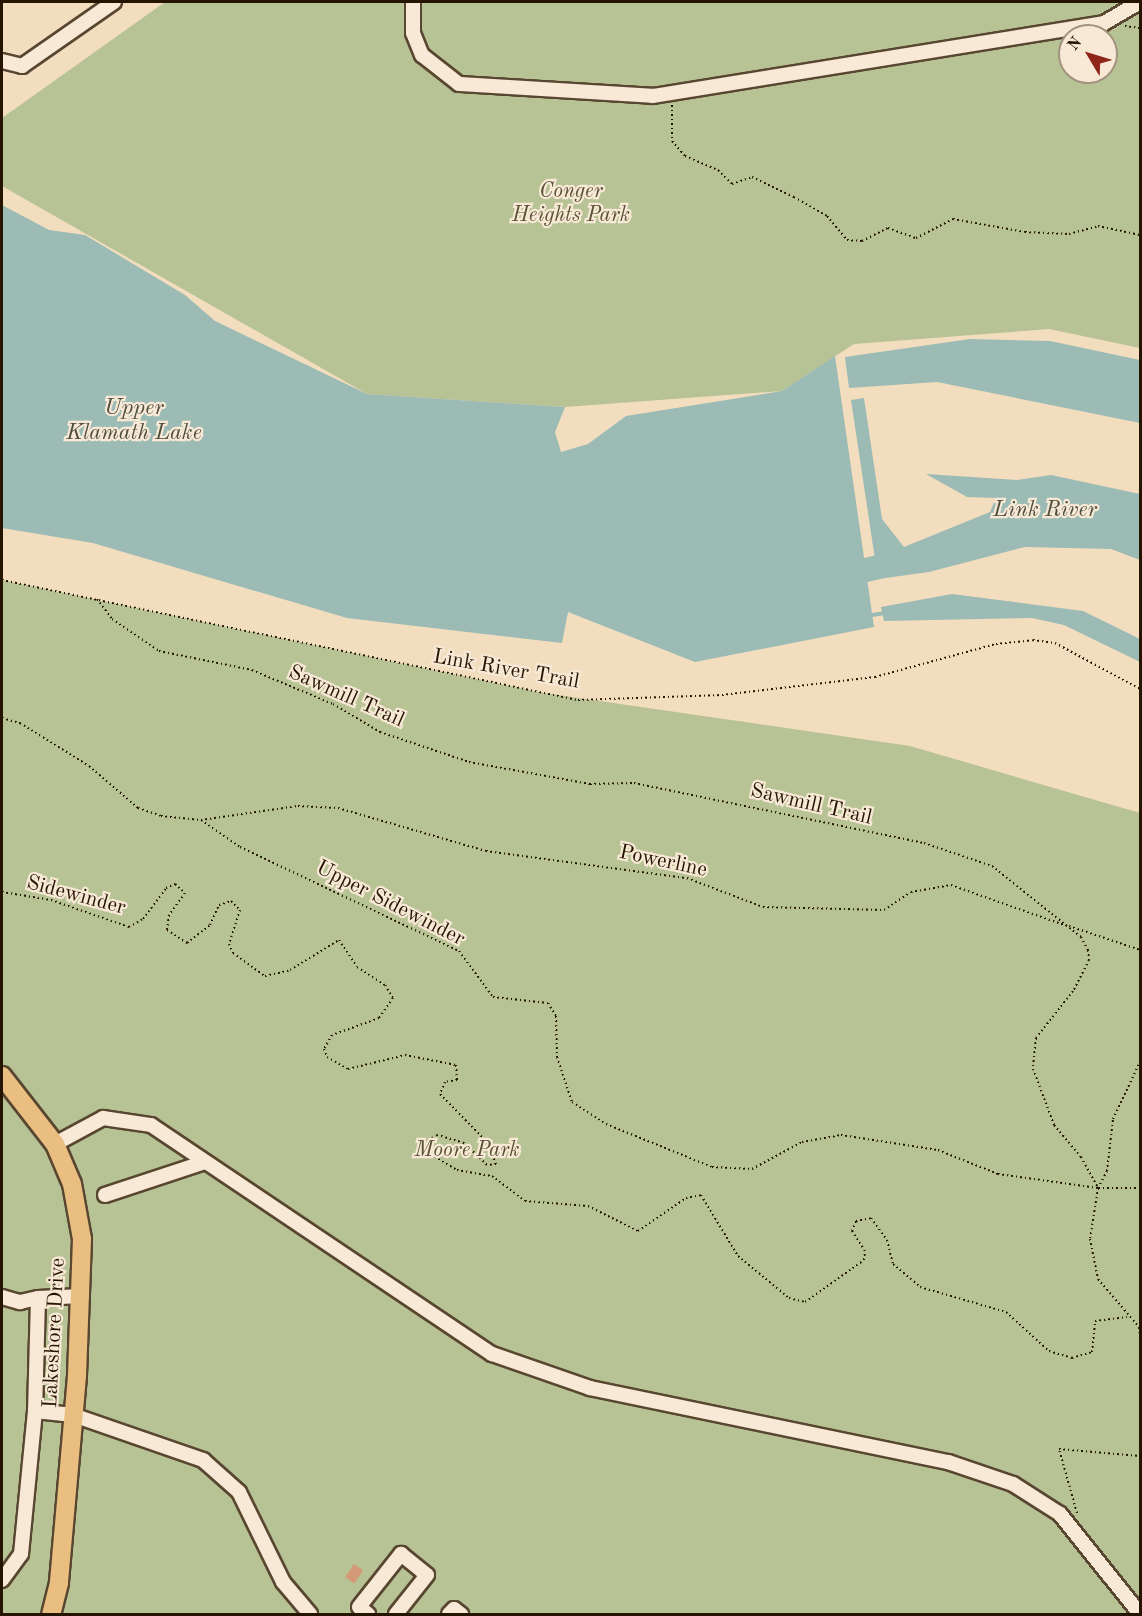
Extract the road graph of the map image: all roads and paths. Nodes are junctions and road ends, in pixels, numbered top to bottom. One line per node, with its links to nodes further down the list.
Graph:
1 (413, 2): 5 (street)
2 (1140, 2): 5 (street)
3 (112, 5): 4 (street)
4 (2, 61)
5 (674, 93): 6 (path)
6 (1140, 235)
7 (2, 579): 8 (path, Link River Trail)
8 (97, 599): 9 (path, Link River Trail); 13 (path, Sawmill Trail)
9 (1140, 689)
10 (2, 718): 11 (path)
11 (201, 820): 13 (path, Powerline); 19 (path, Upper Sidewinder)
12 (2, 892): 25 (path, Sidewinder)
13 (1066, 926): 14 (path, Powerline); 19 (path, Sawmill Trail)
14 (1140, 950)
15 (1140, 1062): 19 (path)
16 (2, 1076): 17 (main road, Lakeshore Drive)
17 (55, 1144): 18 (street); 22 (main road, Lakeshore Drive)
18 (205, 1162): 21 (street); 33 (street)
19 (1098, 1188): 20 (path); 25 (path)
20 (1140, 1188)
21 (105, 1195)
22 (82, 1296): 24 (street); 30 (main road, Lakeshore Drive)
23 (2, 1297): 24 (street)
24 (38, 1298): 29 (street)
25 (1127, 1317): 26 (path)
26 (1140, 1327): 27 (path)
27 (1140, 1336)
28 (1140, 1370): 31 (path)
29 (34, 1411): 30 (street); 34 (street)
30 (73, 1415): 35 (main road, Lakeshore Drive); 36 (street)
31 (1140, 1416)
32 (1140, 1456): 33 (path)
33 (1073, 1527): 41 (street)
34 (2, 1580)
35 (51, 1614)
36 (310, 1614)
37 (368, 1614): 38 (street)
38 (396, 1614)
39 (449, 1614): 40 (street)
40 (461, 1614)
41 (1140, 1614)

